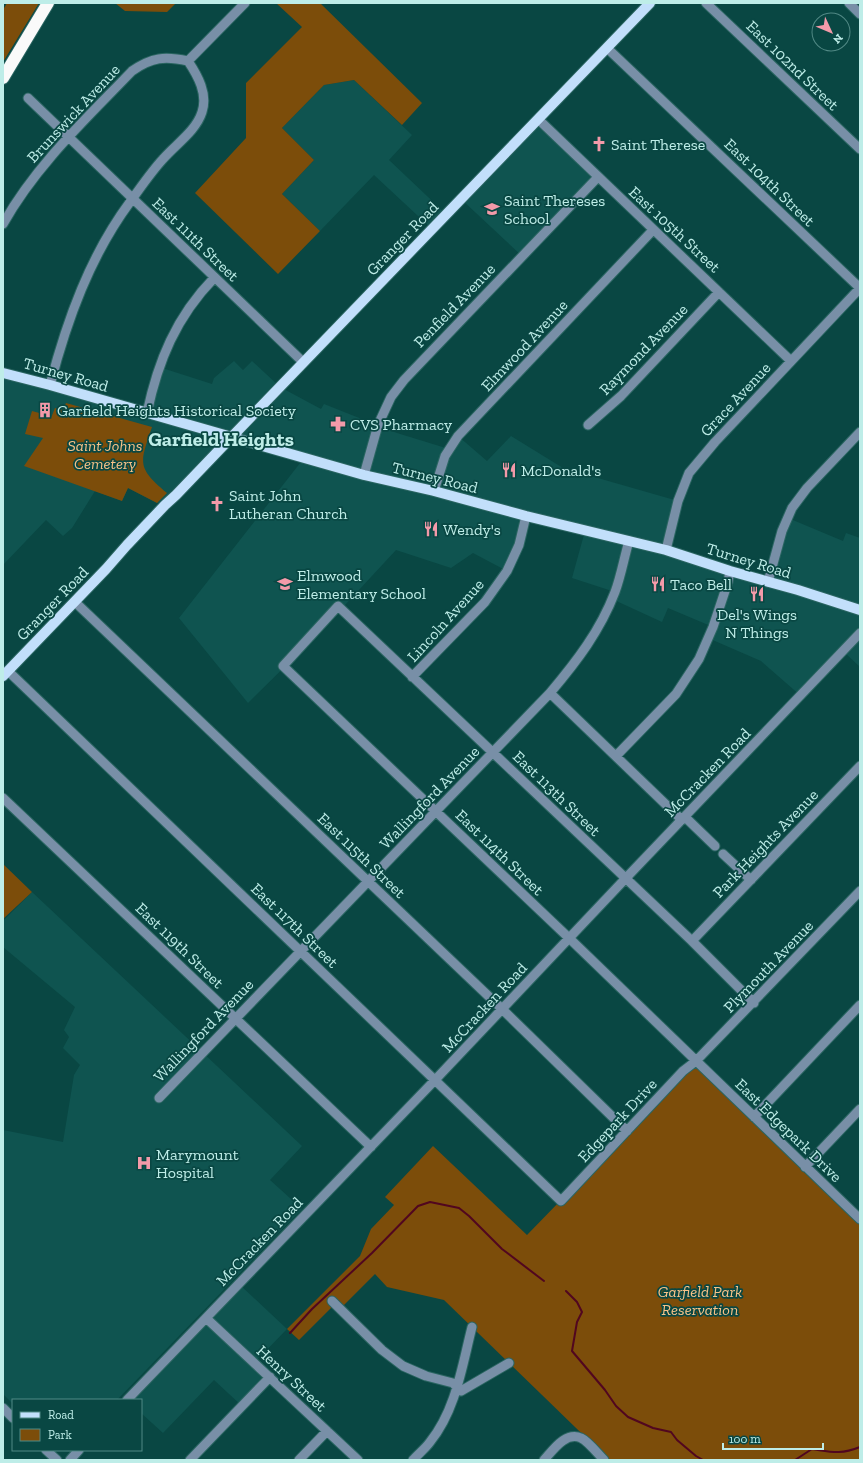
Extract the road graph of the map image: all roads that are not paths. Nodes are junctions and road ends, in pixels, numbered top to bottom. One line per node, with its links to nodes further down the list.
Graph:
1 (48, 3): 9 (highway)
2 (245, 3): 8 (street)
3 (650, 3): 7 (main road, Granger Road)
4 (706, 3): 13 (street, East 102nd Street)
5 (849, 3): 6 (street)
6 (860, 14)
7 (607, 48): 11 (main road, Granger Road); 19 (street, East 104th Street)
8 (188, 61): 12 (street, Brunswick Avenue); 15 (street)
9 (3, 78)
10 (28, 98): 12 (street, East 111th Street)
11 (538, 119): 14 (street, East 105th Street); 22 (main road, Granger Road)
12 (68, 137): 15 (street, East 111th Street); 16 (street, Brunswick Avenue)
13 (860, 150)
14 (598, 177): 17 (street, East 105th Street); 29 (street, Penfield Avenue)
15 (132, 199): 18 (street, East 111th Street); 24 (street)
16 (3, 224)
17 (653, 230): 20 (street, East 105th Street); 30 (street, Elmwood Avenue)
18 (214, 278): 22 (street, East 111th Street); 25 (street)
19 (860, 288): 21 (street, Grace Avenue)
20 (719, 292): 21 (street, East 105th Street); 26 (street, Raymond Avenue)
21 (791, 361): 33 (street, Grace Avenue)
22 (303, 362): 28 (main road, Granger Road)
23 (3, 373): 24 (main road, Turney Road)
24 (50, 385): 25 (main road, Turney Road)
25 (147, 413): 28 (main road, Turney Road)
26 (588, 425)
27 (860, 432): 35 (street)
28 (233, 437): 29 (main road, Turney Road); 36 (main road, Granger Road)
29 (364, 475): 30 (main road, Turney Road)
30 (434, 491): 31 (main road, Turney Road)
31 (526, 516): 32 (main road, Turney Road); 41 (street, Lincoln Avenue)
32 (629, 542): 33 (main road, Turney Road); 42 (street, Wallingford Avenue)
33 (666, 550): 34 (main road, Turney Road)
34 (730, 571): 35 (main road, Turney Road); 44 (street)
35 (768, 582): 37 (main road, Turney Road)
36 (75, 602): 40 (main road, Granger Road); 53 (street, East 115th Street)
37 (860, 610)
38 (860, 634): 48 (street, McCracken Road)
39 (283, 666): 41 (street, East 113th Street); 47 (street, East 114th Street)
40 (5, 674): 57 (street, East 117th Street)
41 (412, 677): 43 (street, East 113th Street)
42 (550, 693): 43 (street, Wallingford Avenue); 44 (street)
43 (492, 753): 47 (street, Wallingford Avenue); 51 (street, East 113th Street)
44 (616, 756): 48 (street)
45 (860, 766): 52 (street, Park Heights Avenue)
46 (3, 798): 61 (street, East 119th Street)
47 (436, 812): 53 (street, Wallingford Avenue); 55 (street, East 114th Street)
48 (683, 818): 49 (street); 51 (street, McCracken Road)
49 (716, 846)
50 (723, 854): 52 (street)
51 (625, 879): 55 (street, McCracken Road); 56 (street, East 113th Street)
52 (751, 880): 56 (street, Park Heights Avenue)
53 (368, 882): 57 (street, Wallingford Avenue); 60 (street, East 115th Street)
54 (860, 891): 58 (street, Plymouth Avenue)
55 (569, 938): 60 (street, McCracken Road); 62 (street, East 114th Street)
56 (692, 941): 58 (street, East 113th Street)
57 (300, 951): 61 (street, Wallingford Avenue); 63 (street, East 117th Street)
58 (754, 1003): 62 (street, Plymouth Avenue)
59 (860, 1005): 66 (street)
60 (502, 1009): 63 (street, McCracken Road); 67 (street, East 115th Street)
61 (235, 1018): 64 (street, Wallingford Avenue); 68 (street, East 119th Street)
62 (696, 1062): 66 (street, East Edgepark Drive); 67 (street, Edgepark Drive)
63 (435, 1080): 68 (street, McCracken Road); 70 (street, East 117th Street)
64 (159, 1098)
65 (860, 1109): 69 (street)
66 (754, 1117): 69 (street, East Edgepark Drive)
67 (627, 1131): 70 (street, Edgepark Drive)
68 (371, 1147): 73 (street, McCracken Road)
69 (805, 1167): 71 (street, East Edgepark Drive)
70 (561, 1201)
71 (860, 1219)
72 (332, 1301): 77 (street)
73 (206, 1318): 76 (street, Henry Street); 78 (street, McCracken Road)
74 (472, 1327): 77 (street)
75 (509, 1363): 77 (street)
76 (270, 1377): 81 (street, Henry Street); 86 (street)
77 (457, 1387): 89 (street)
78 (128, 1399)
79 (3, 1408): 80 (street)
80 (12, 1417)
81 (327, 1431): 87 (street); 88 (street, Henry Street)
82 (47, 1451): 84 (street)
83 (78, 1451): 85 (street)
84 (56, 1460)
85 (70, 1460)
86 (190, 1460)
87 (300, 1460)
88 (358, 1460)
89 (412, 1460)
90 (544, 1460): 91 (street)
91 (604, 1460)

